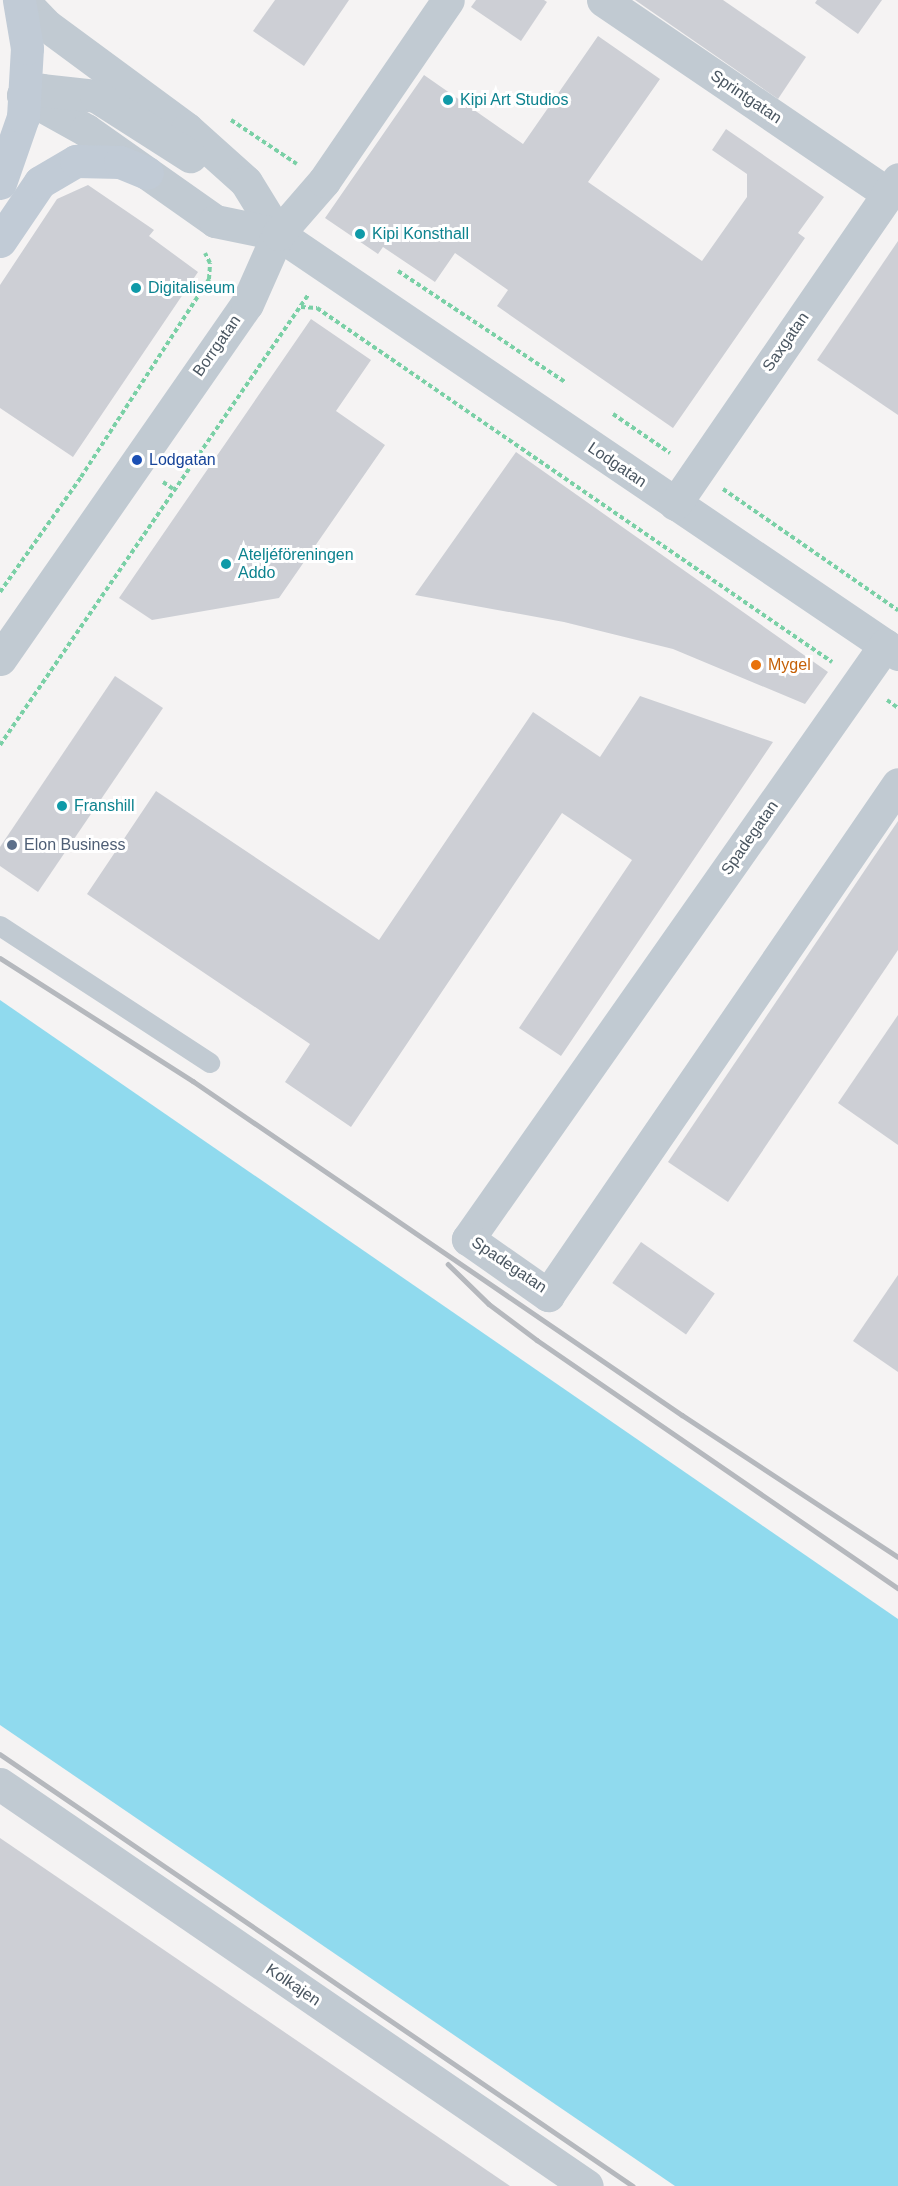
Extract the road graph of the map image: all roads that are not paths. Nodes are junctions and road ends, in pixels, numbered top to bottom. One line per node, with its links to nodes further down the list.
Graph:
1 (21, 0): 5 (main road); 7 (street, Lodgatan)
2 (448, 0): 10 (street, Borrgatan)
3 (603, 0): 9 (street, Sprintgatan)
4 (0, 68): 5 (main road)
5 (11, 101): 6 (street, Lodgatan); 7 (street); 8 (main road)
6 (147, 173): 10 (street, Lodgatan); 11 (main road)
7 (246, 182): 10 (street, Lodgatan)
8 (0, 183)
9 (893, 187): 12 (street, Saxgatan)
10 (278, 234): 12 (street, Lodgatan); 14 (street, Borrgatan)
11 (0, 241)
12 (675, 504): 13 (street, Lodgatan)
13 (892, 649): 15 (street, Spadegatan)
14 (0, 659)
15 (898, 784)
16 (0, 926): 17 (lane)
17 (210, 1063)
18 (0, 1784): 19 (street, Kolkajen)
19 (587, 2186)

